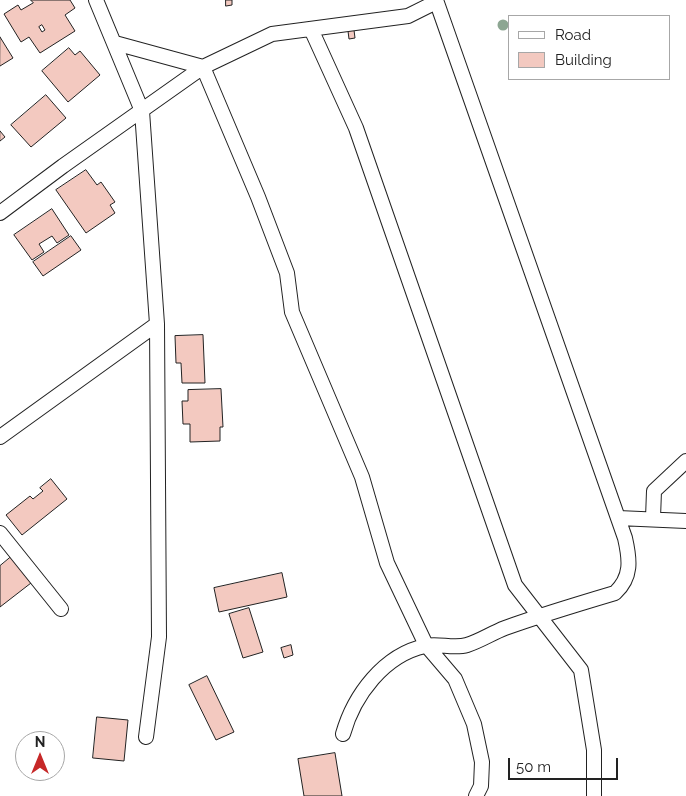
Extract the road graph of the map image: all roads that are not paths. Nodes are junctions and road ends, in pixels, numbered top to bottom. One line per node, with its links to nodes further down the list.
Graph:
1 (96, 0): 4 (street)
2 (436, 1): 3 (street); 11 (street)
3 (311, 30): 5 (street); 16 (street)
4 (114, 43): 5 (street); 6 (street)
5 (203, 67): 6 (street); 17 (street)
6 (142, 111): 7 (street); 8 (street)
7 (0, 213)
8 (157, 324): 9 (street); 19 (street)
9 (0, 438)
10 (686, 461): 12 (street)
11 (618, 518): 12 (street); 16 (street)
12 (653, 518): 13 (street)
13 (686, 521)
14 (0, 533): 15 (street)
15 (61, 609)
16 (539, 617): 17 (street); 21 (street)
17 (426, 645): 18 (street); 20 (street)
18 (343, 734)
19 (146, 737)
20 (476, 796)
21 (594, 796)

